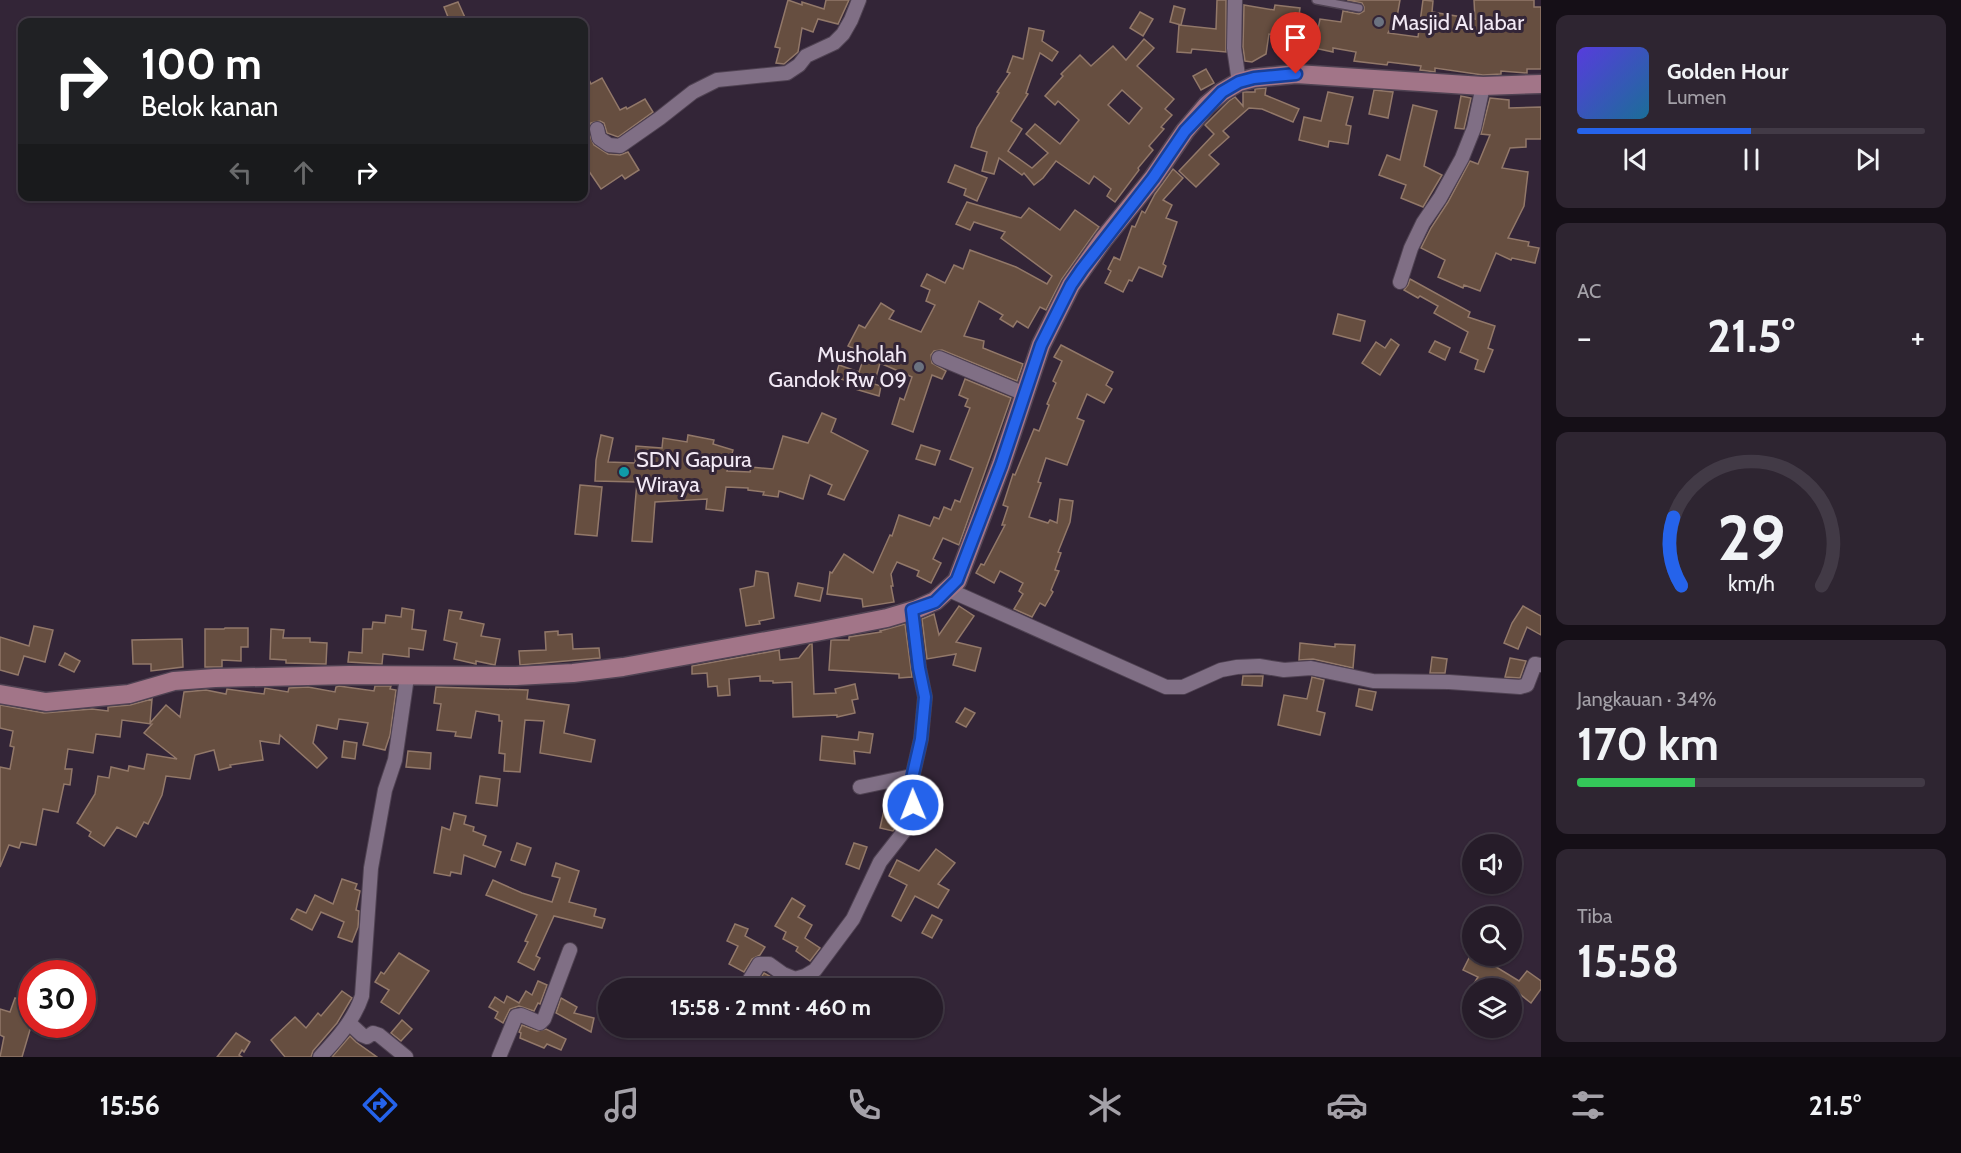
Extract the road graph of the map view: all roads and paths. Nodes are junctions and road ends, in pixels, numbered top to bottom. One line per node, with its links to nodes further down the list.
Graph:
1 (859, 0): 8 (street)
2 (1235, 0): 5 (street)
3 (1316, 0): 4 (lane)
4 (1359, 8)
5 (1239, 82): 7 (main road); 11 (main road)
6 (1541, 84): 7 (main road)
7 (1483, 86): 9 (street)
8 (597, 129)
9 (1400, 282)
10 (939, 358): 11 (street)
11 (1025, 394): 12 (main road)
12 (949, 590): 13 (main road); 14 (street)
13 (912, 610): 15 (main road); 17 (street)
14 (1541, 665)
15 (407, 677): 16 (main road); 23 (street)
16 (0, 694)
17 (912, 776): 18 (street); 22 (street)
18 (860, 786)
19 (570, 950): 26 (street)
20 (751, 978): 21 (street)
21 (793, 978)
22 (798, 978)
23 (349, 1023): 24 (street); 25 (street)
24 (320, 1057)
25 (406, 1057)
26 (499, 1057)

